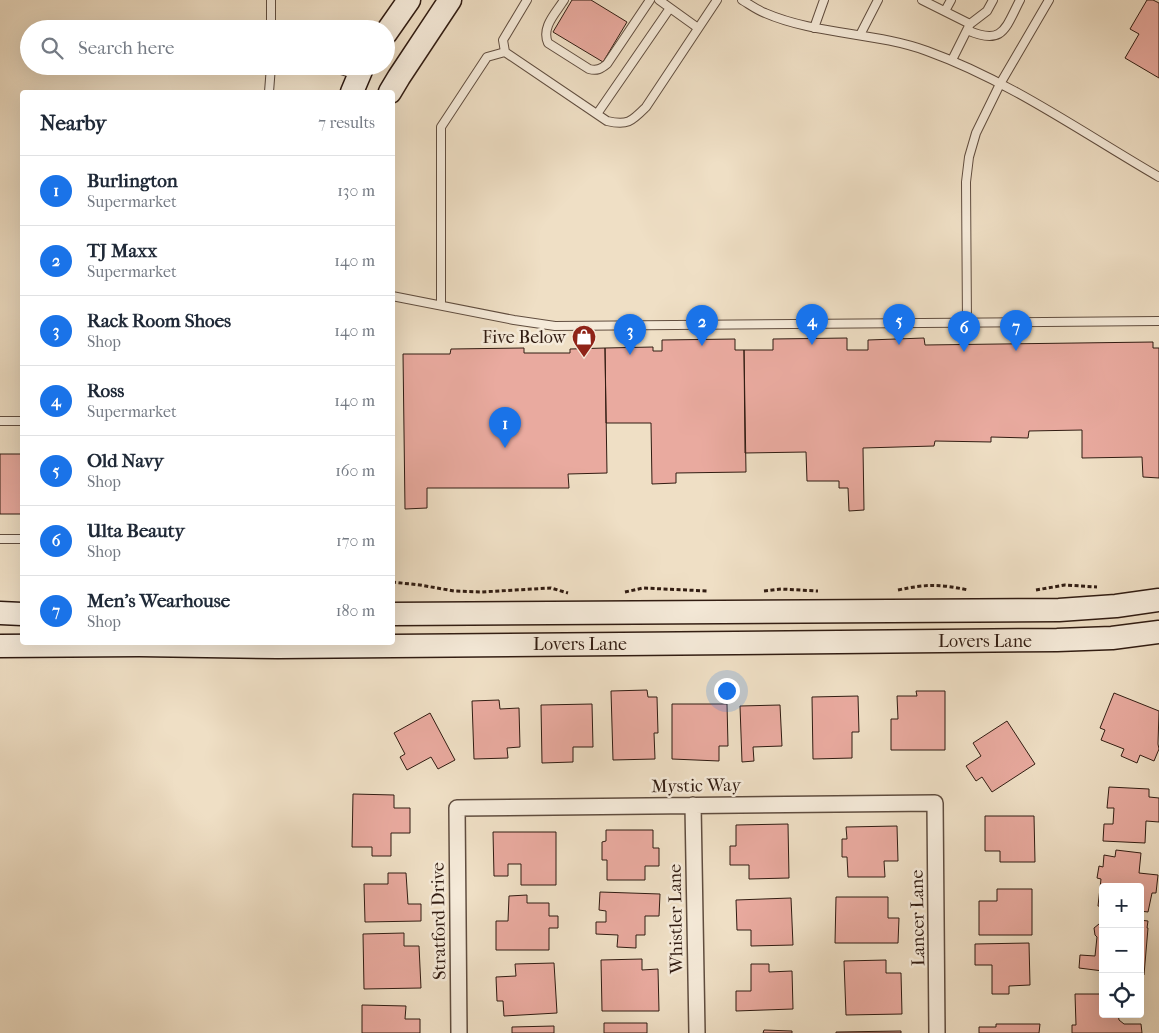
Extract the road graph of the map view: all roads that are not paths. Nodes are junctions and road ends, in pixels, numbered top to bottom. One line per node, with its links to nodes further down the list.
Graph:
1 (272, 0): 19 (lane)
2 (409, 0): 20 (street)
3 (450, 0): 30 (street)
4 (527, 0): 25 (lane)
5 (564, 0): 6 (lane)
6 (650, 0)
7 (659, 0): 17 (lane)
8 (717, 0): 22 (lane)
9 (742, 0): 23 (lane)
10 (824, 0): 23 (lane)
11 (878, 0): 24 (lane)
12 (922, 0): 18 (lane)
13 (951, 0): 18 (lane)
14 (993, 0): 21 (lane)
15 (1020, 0): 21 (lane)
16 (1049, 0): 28 (lane)
17 (670, 8): 22 (lane); 31 (lane)
18 (945, 11): 21 (lane)
19 (271, 20)
20 (395, 20)
21 (968, 27): 26 (lane)
22 (698, 28): 31 (lane)
23 (814, 28): 24 (lane)
24 (860, 35): 26 (lane)
25 (505, 52): 31 (lane); 34 (lane)
26 (952, 60): 28 (lane)
27 (270, 75): 29 (lane)
28 (1000, 84): 32 (lane); 36 (lane)
29 (270, 90)
30 (391, 90)
31 (597, 114)
32 (1159, 177)
33 (395, 297): 34 (lane)
34 (441, 305): 36 (lane)
35 (1159, 321): 36 (lane)
36 (967, 323)
37 (0, 421): 38 (lane)
38 (20, 421)
39 (0, 539): 40 (lane)
40 (20, 539)
41 (1159, 600): 44 (street, Lovers Lane)
42 (0, 614): 43 (street)
43 (20, 614)
44 (395, 614)
45 (1159, 632): 46 (street, Lovers Lane)
46 (395, 644)
47 (278, 645): 48 (street, Lovers Lane)
48 (0, 646)
49 (935, 803): 50 (street, Mystic Way); 54 (street, Lancer Lane)
50 (693, 805): 51 (street, Mystic Way); 53 (street, Whistler Lane)
51 (457, 808): 52 (street, Stratford Drive)
52 (459, 1033)
53 (697, 1033)
54 (937, 1033)

